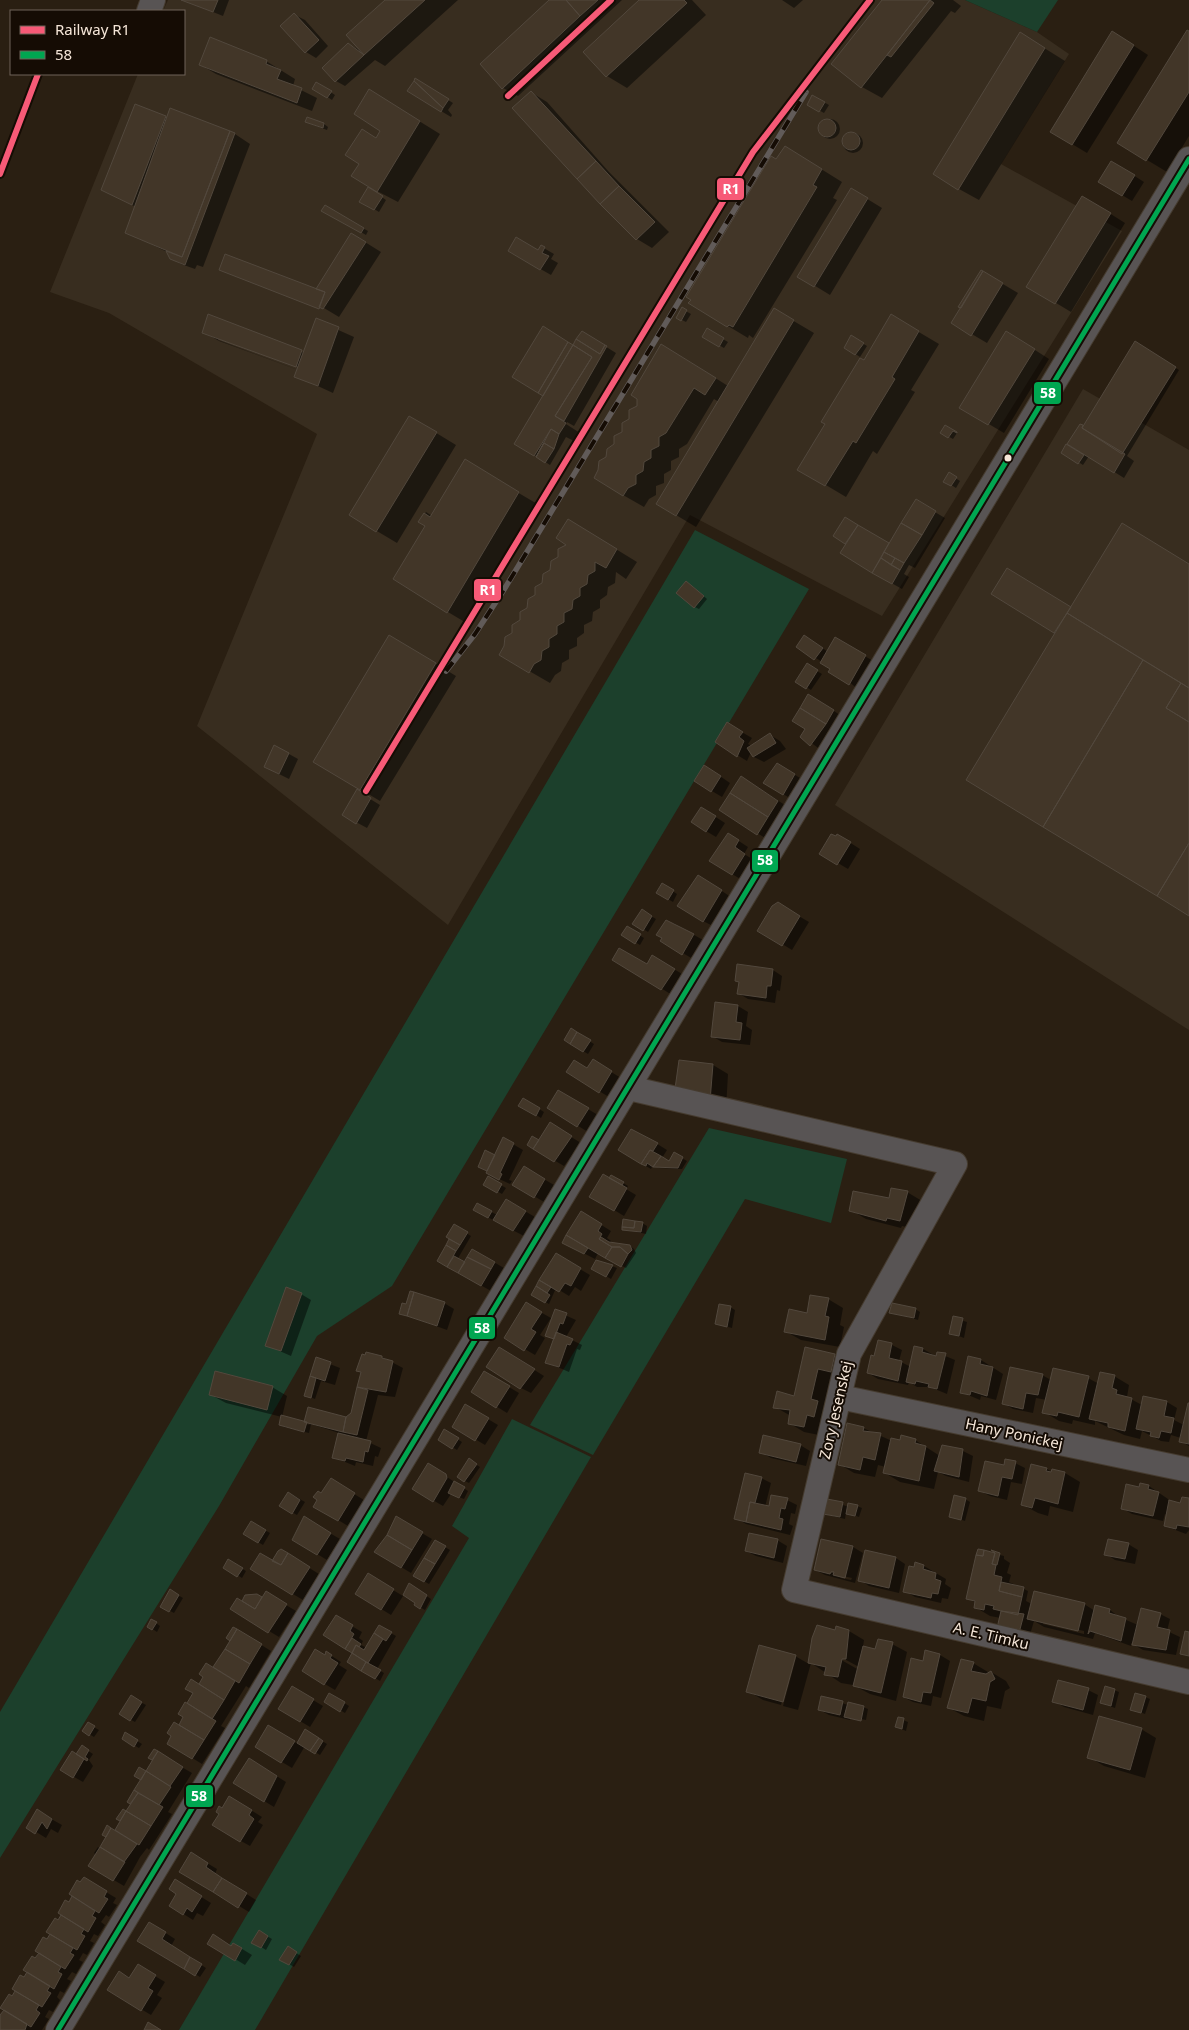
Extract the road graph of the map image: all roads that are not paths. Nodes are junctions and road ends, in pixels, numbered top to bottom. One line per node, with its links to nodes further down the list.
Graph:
1 (1189, 159): 2 (street)
2 (629, 1088): 3 (street, Zory Jesenskej); 7 (street)
3 (840, 1397): 4 (street, Hany Ponickej); 5 (street, Zory Jesenskej)
4 (1189, 1470)
5 (794, 1590): 6 (street, A. E. Timku)
6 (1189, 1682)
7 (58, 2030)

